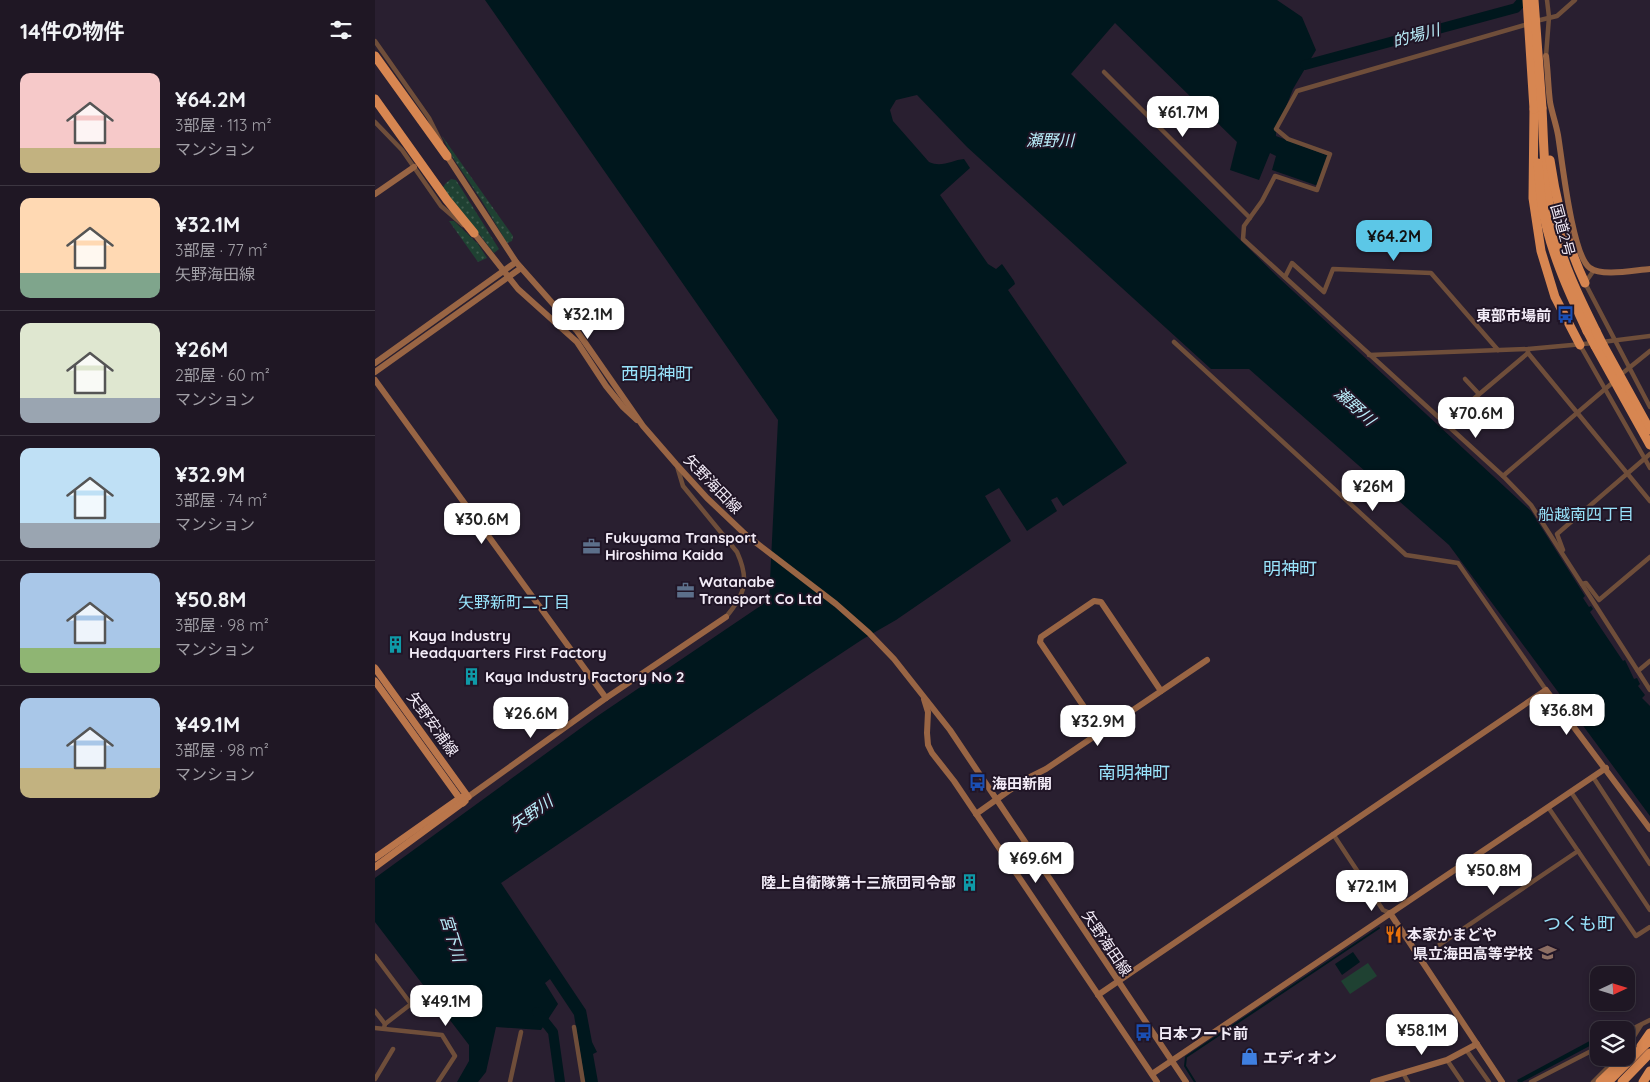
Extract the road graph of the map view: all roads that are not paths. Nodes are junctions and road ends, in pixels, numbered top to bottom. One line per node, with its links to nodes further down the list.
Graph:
1 (1527, 0): 11 (highway, bridge)
2 (1535, 0): 11 (highway, bridge)
3 (1575, 0): 5 (street)
4 (1548, 1): 5 (street)
5 (1549, 16): 8 (street); 17 (street)
6 (375, 41): 14 (street)
7 (375, 56): 14 (highway)
8 (1546, 56): 22 (street)
9 (1103, 72): 17 (street)
10 (375, 99): 18 (highway)
11 (1538, 108): 13 (highway)
12 (375, 122): 15 (street)
13 (1540, 136): 26 (highway); 30 (highway); 31 (highway, 国道2号, bridge)
14 (447, 156): 19 (street, 矢野海田線)
15 (414, 167): 16 (street); 18 (street)
16 (375, 194)
17 (1250, 218): 24 (street)
18 (474, 233): 23 (street, 矢野海田線)
19 (516, 262): 20 (street, 矢野海田線); 23 (street)
20 (521, 268): 25 (street); 48 (street, 矢野海田線)
21 (1650, 269): 22 (street)
22 (1594, 270): 26 (street)
23 (503, 271): 25 (street, 矢野海田線); 36 (street)
24 (1285, 277): 32 (street); 35 (street)
25 (508, 278): 38 (street); 48 (street, 矢野海田線)
26 (1585, 283): 28 (street)
27 (1650, 336): 28 (street)
28 (1615, 340): 30 (street); 37 (street)
29 (1175, 342): 67 (street)
30 (1580, 345): 33 (street); 43 (street)
31 (1599, 346): 49 (highway, 国道2号); 50 (highway, 国道2号)
32 (1499, 350): 33 (street); 35 (street)
33 (1528, 351): 44 (street); 46 (street)
34 (1650, 351): 37 (street)
35 (1369, 355): 47 (street)
36 (375, 363)
37 (1629, 367): 39 (street); 45 (street)
38 (375, 372)
39 (1624, 372)
40 (1465, 379): 44 (street)
41 (375, 380): 71 (street)
42 (1611, 384): 43 (street)
43 (1605, 388): 46 (street); 52 (street)
44 (1479, 394): 47 (street)
45 (1650, 407)
46 (1577, 413): 55 (street); 56 (street)
47 (1445, 423): 56 (street)
48 (643, 426): 53 (street, 矢野海田線)
49 (1650, 430)
50 (1650, 445)
51 (1649, 454): 52 (street)
52 (1645, 458): 54 (street); 55 (street)
53 (676, 464): 61 (street); 70 (street, 矢野海田線)
54 (1650, 468)
55 (1627, 474): 57 (street); 59 (street)
56 (1503, 476): 59 (street)
57 (1650, 502)
58 (1650, 557): 60 (street)
59 (1566, 559): 60 (street)
60 (1582, 584): 65 (street)
61 (726, 617): 71 (street)
62 (1207, 660): 69 (street)
63 (1650, 661): 65 (street)
64 (375, 668): 76 (main road, 矢野安浦線)
65 (1638, 671): 68 (street)
66 (375, 681): 76 (main road, 矢野安浦線)
67 (1546, 690): 73 (street); 81 (street)
68 (1650, 690)
69 (1161, 692): 72 (street); 72 (street)
70 (923, 695): 77 (street, 矢野海田線); 79 (street, 矢野海田線)
71 (606, 698): 76 (street)
72 (1101, 732): 77 (street)
73 (1606, 768): 74 (street); 80 (street)
74 (1593, 777): 75 (street); 84 (street)
75 (1571, 792): 78 (street); 86 (street)
76 (464, 799): 83 (main road); 85 (main road)
77 (996, 800): 79 (street); 91 (street, 矢野海田線)
78 (1548, 807): 82 (street); 87 (street)
79 (976, 814): 92 (street, 矢野海田線)
80 (1650, 829)
81 (1333, 834): 87 (street); 91 (street)
82 (1578, 850): 88 (street); 90 (street)
83 (375, 858)
84 (1650, 864)
85 (375, 867)
86 (1650, 910)
87 (1390, 914): 90 (street); 111 (street)
88 (1650, 927)
89 (375, 956): 96 (street)
90 (1420, 958): 104 (street)
91 (1118, 981): 92 (street); 111 (street, 矢野海田線)
92 (1098, 994): 116 (street, 矢野海田線)
93 (375, 1011): 96 (street)
94 (1650, 1020): 95 (street)
95 (1641, 1025): 99 (street); 102 (street)
96 (384, 1026): 98 (street); 118 (street)
97 (574, 1027): 120 (street)
98 (375, 1028)
99 (1635, 1028)
100 (521, 1032): 119 (street)
101 (1650, 1033): 132 (highway)
102 (1635, 1034)
103 (1650, 1038): 106 (highway, bridge); 131 (highway, bridge)
104 (1477, 1044): 107 (street); 127 (street)
105 (393, 1049): 117 (street)
106 (1635, 1050)
107 (1467, 1051): 110 (street); 126 (street)
108 (1590, 1052): 128 (street)
109 (1650, 1052): 132 (highway, bridge)
110 (1447, 1060): 115 (street); 125 (street)
111 (1172, 1061): 116 (street); 122 (street, 矢野海田線)
112 (1609, 1066): 129 (street)
113 (1617, 1066): 130 (highway)
114 (1650, 1071): 133 (highway)
115 (1403, 1073): 123 (street); 124 (street)
116 (1151, 1074): 121 (street, 矢野海田線)
117 (375, 1079)
118 (438, 1082)
119 (510, 1082)
120 (583, 1082)
121 (1157, 1082)
122 (1186, 1082)
123 (1373, 1082)
124 (1408, 1082)
125 (1462, 1082)
126 (1489, 1082)
127 (1502, 1082)
128 (1531, 1082)
129 (1593, 1082)
130 (1600, 1082)
131 (1608, 1082)
132 (1623, 1082)
133 (1643, 1082)

